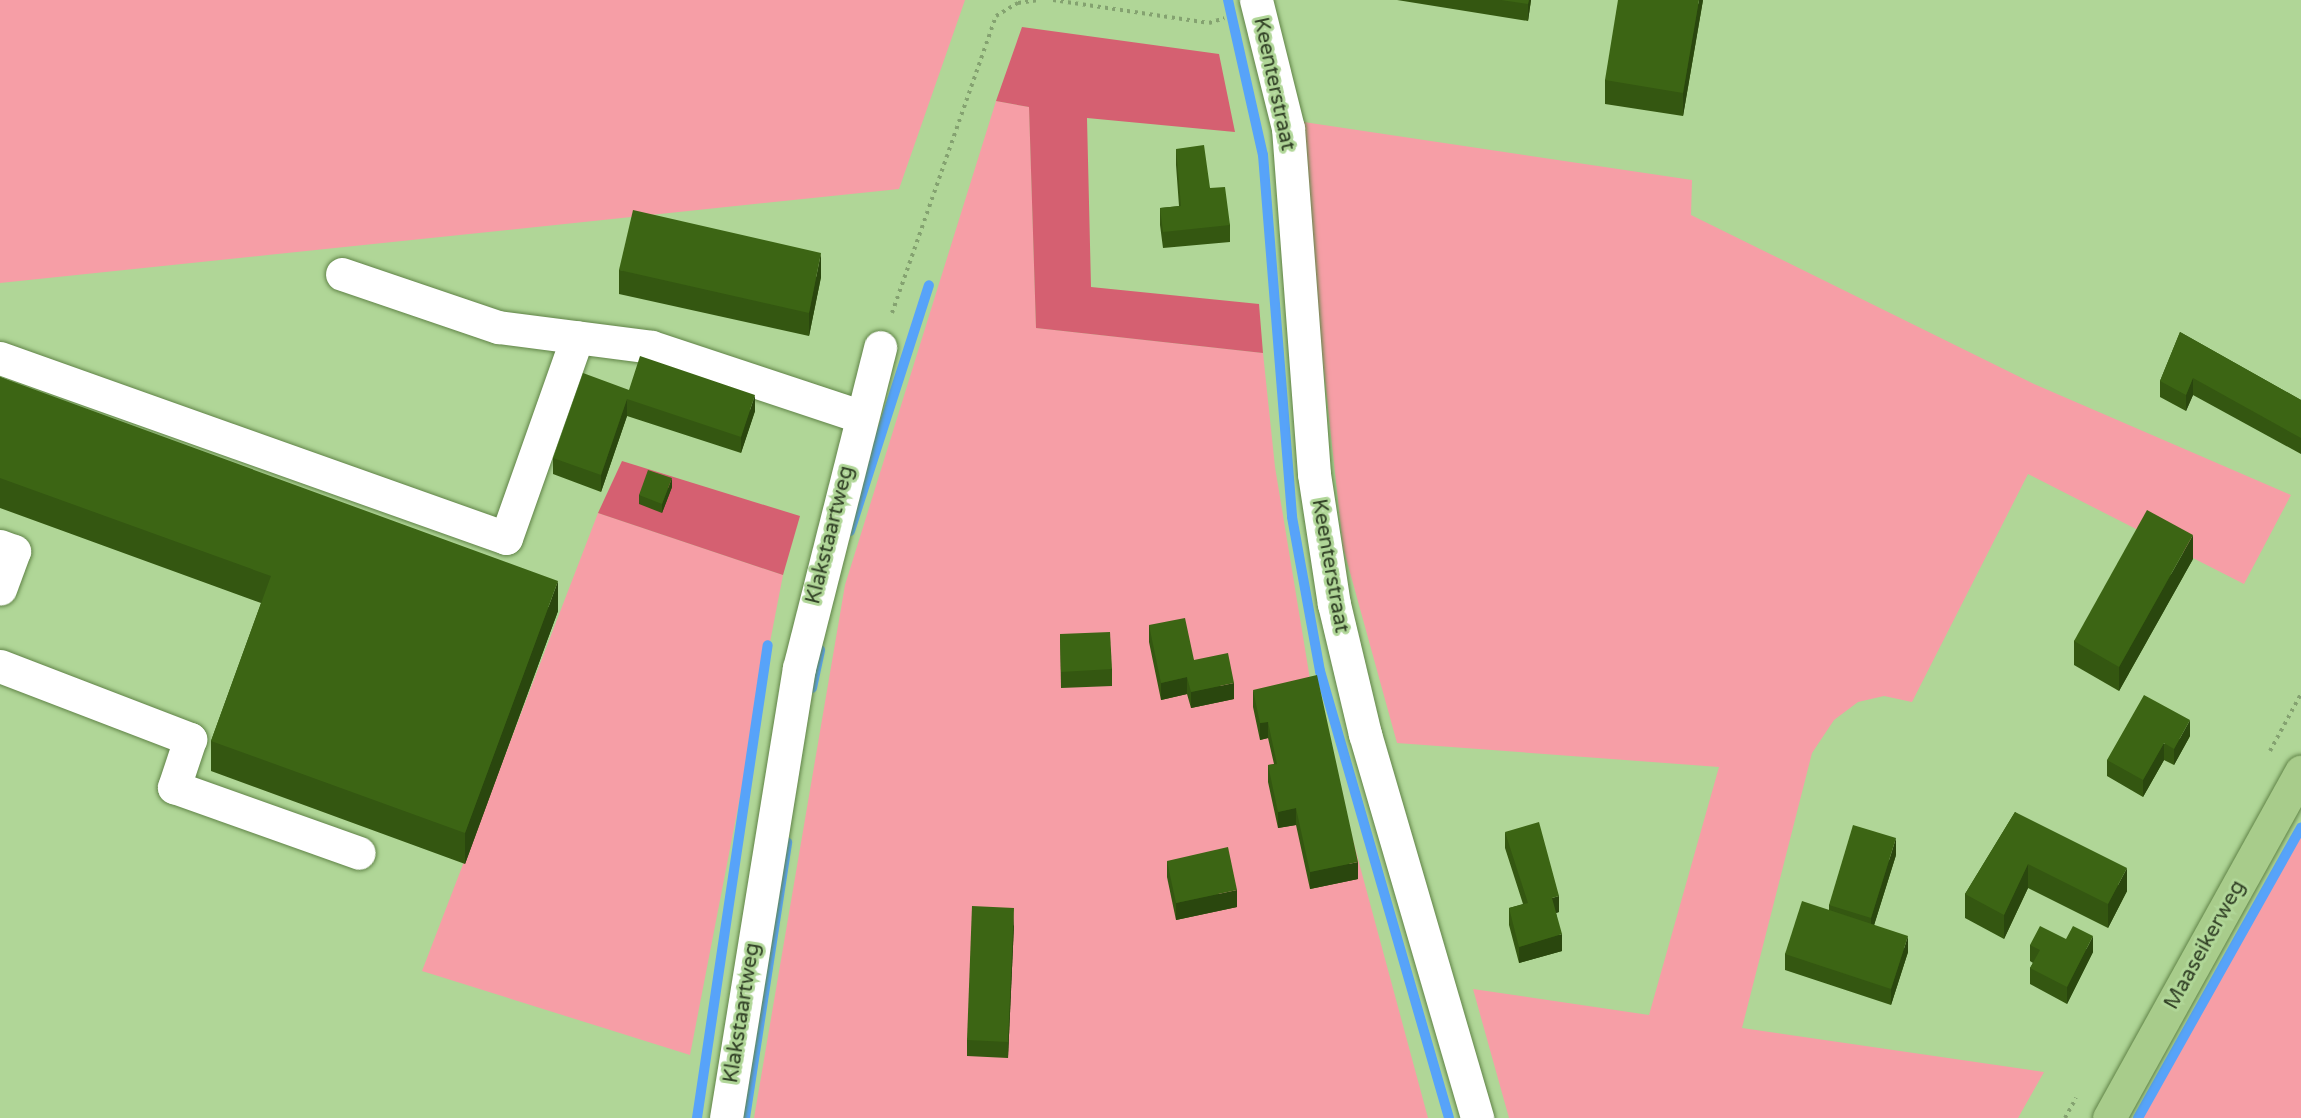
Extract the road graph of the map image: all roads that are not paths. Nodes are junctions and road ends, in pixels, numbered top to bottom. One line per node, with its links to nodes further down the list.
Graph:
1 (1256, 0): 13 (street, Keenterstraat)
2 (342, 274): 3 (street)
3 (577, 337): 5 (street); 6 (street)
4 (880, 347): 6 (street, Klakstaartweg)
5 (0, 358)
6 (859, 416): 12 (street, Klakstaartweg)
7 (0, 546): 8 (street)
8 (0, 589)
9 (0, 666): 11 (street)
10 (2301, 772): 14 (main road, Maaseikerweg)
11 (359, 853)
12 (726, 1118)
13 (1477, 1118)
14 (2109, 1118)

